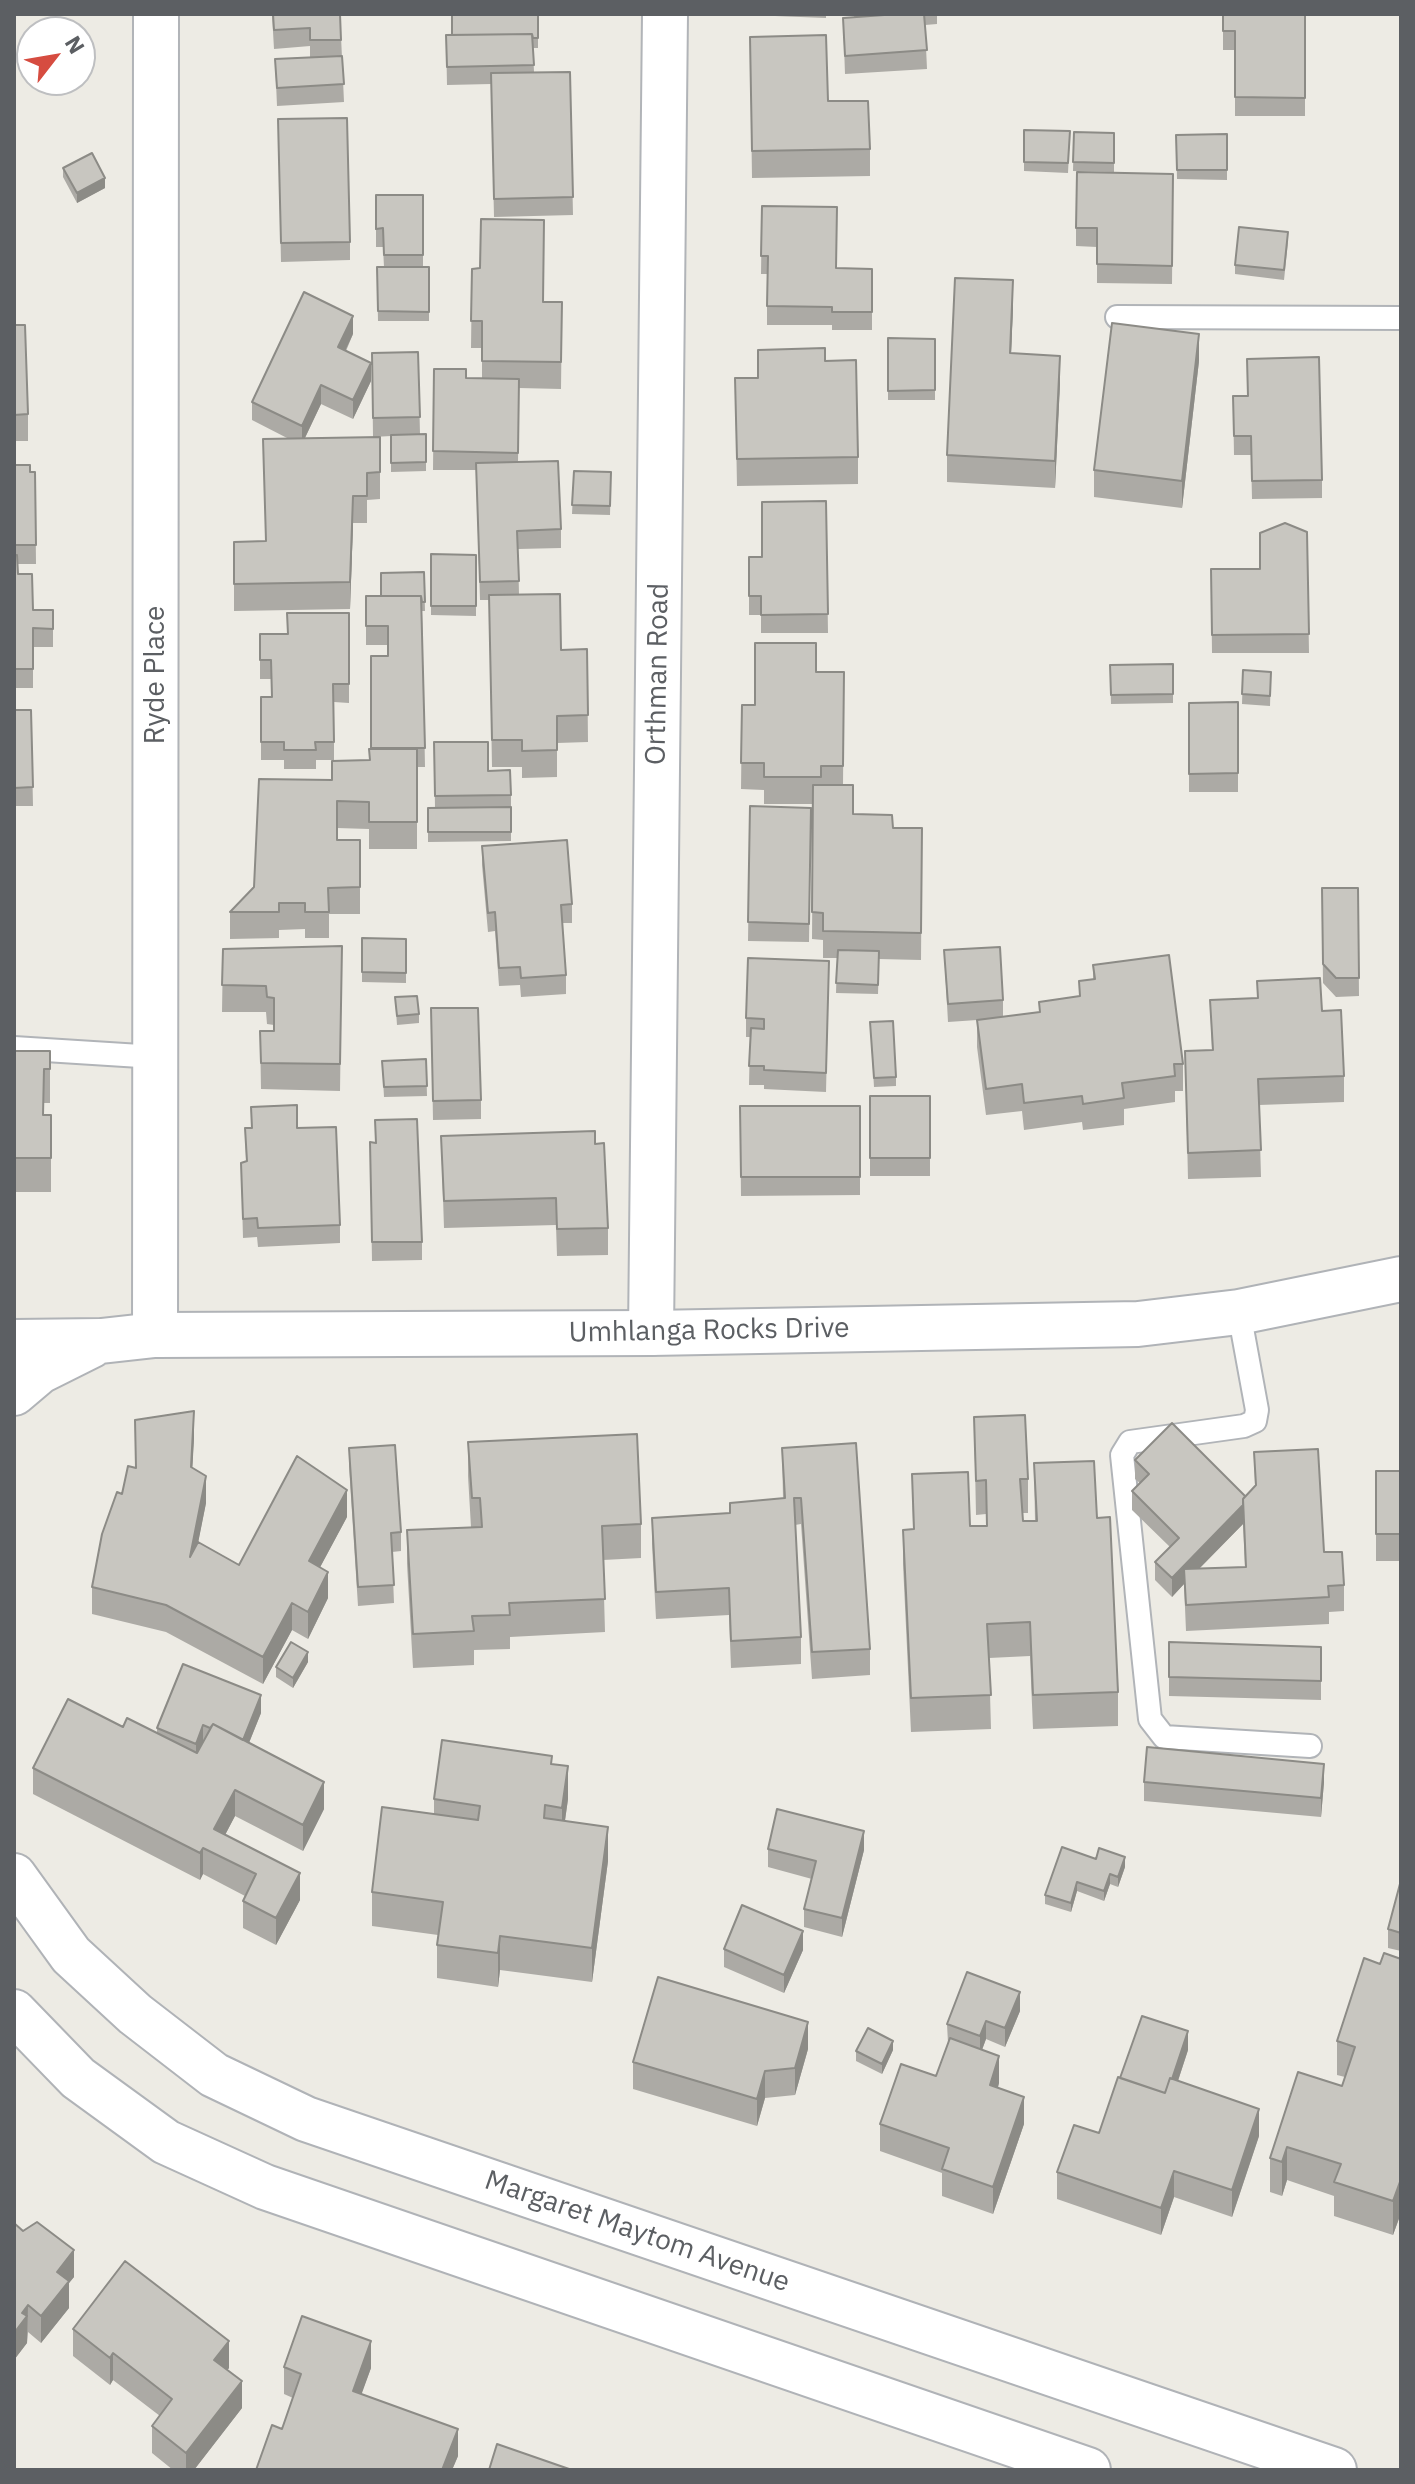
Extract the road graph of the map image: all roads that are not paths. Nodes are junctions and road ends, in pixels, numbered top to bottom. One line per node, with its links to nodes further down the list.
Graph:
1 (156, 14): 6 (street, Ryde Place)
2 (665, 14): 9 (street, Orthman Road)
3 (1117, 317): 4 (lane)
4 (1401, 318)
5 (14, 1048): 6 (lane)
6 (156, 1057): 10 (street, Ryde Place)
7 (1401, 1279): 8 (street, Umhlanga Rocks Drive)
8 (1239, 1312): 9 (street, Umhlanga Rocks Drive); 14 (lane)
9 (651, 1333): 10 (street, Umhlanga Rocks Drive)
10 (155, 1335): 11 (street, Umhlanga Rocks Drive)
11 (101, 1341): 12 (street, Umhlanga Rocks Drive); 13 (street)
12 (14, 1342)
13 (14, 1393)
14 (1310, 1746)
15 (14, 1876): 18 (street, Margaret Maytom Avenue)
16 (14, 2012): 17 (street)
17 (1088, 2470)
18 (1334, 2470)

